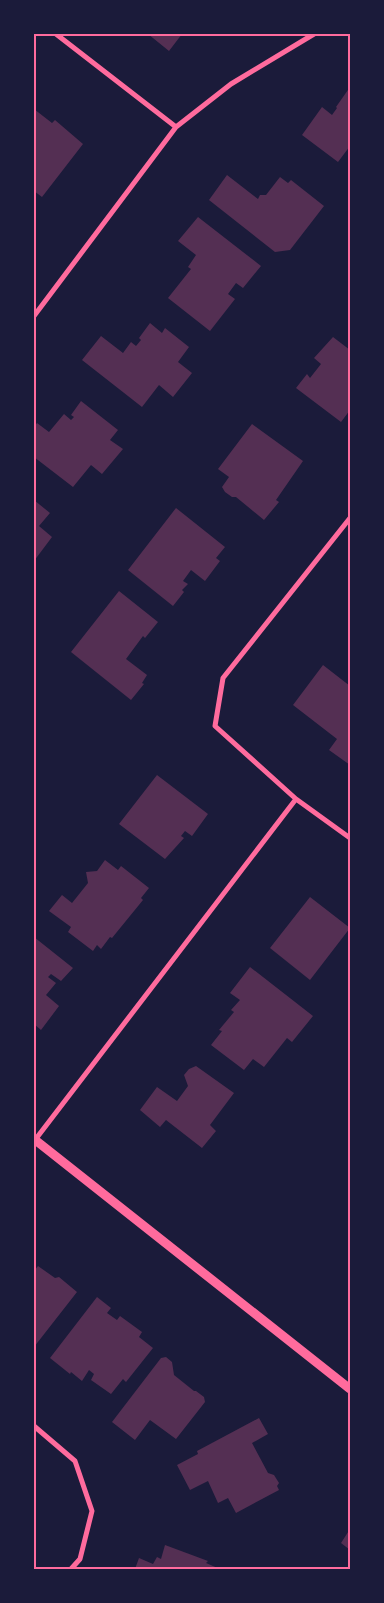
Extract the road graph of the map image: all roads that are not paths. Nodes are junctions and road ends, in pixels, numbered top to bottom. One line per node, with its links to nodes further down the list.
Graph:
1 (56, 34): 3 (street)
2 (314, 34): 3 (street)
3 (176, 127): 4 (street)
4 (34, 316)
5 (350, 518): 6 (street)
6 (296, 800): 7 (street); 8 (street)
7 (350, 838)
8 (34, 1140): 9 (street)
9 (350, 1389)
10 (34, 1426): 11 (street)
11 (71, 1569)

